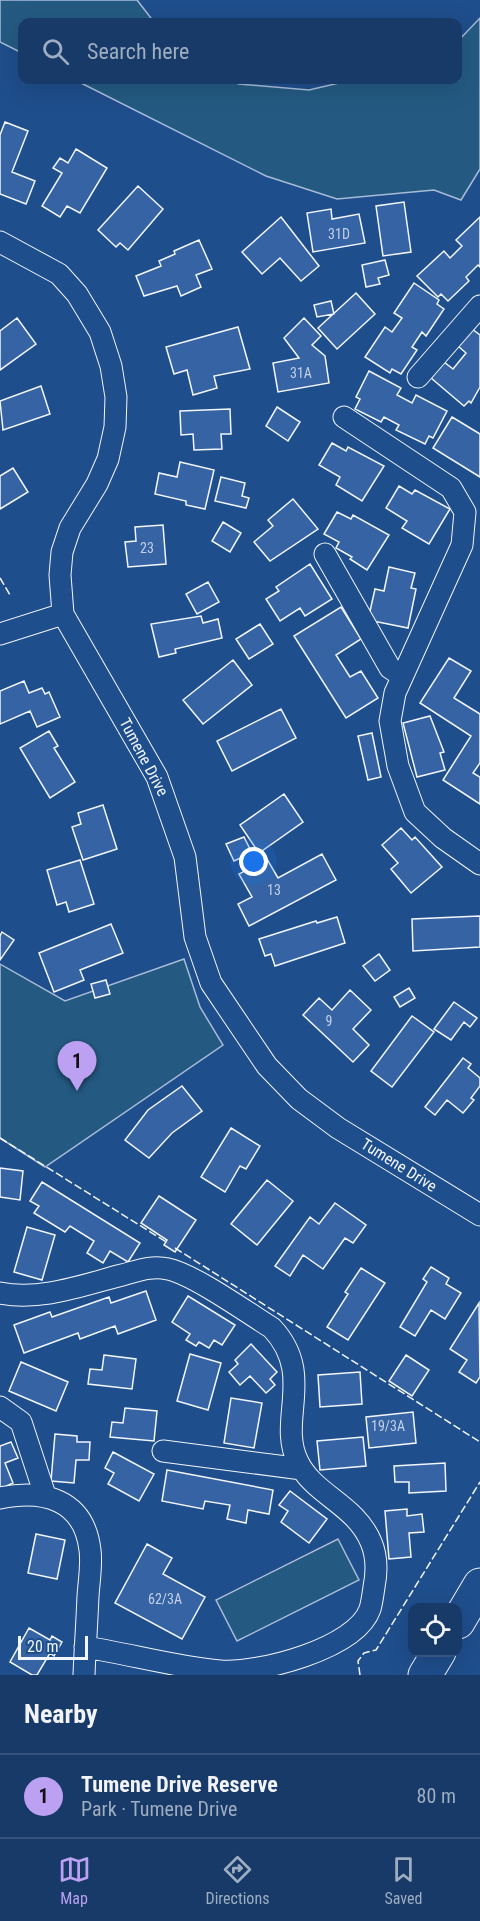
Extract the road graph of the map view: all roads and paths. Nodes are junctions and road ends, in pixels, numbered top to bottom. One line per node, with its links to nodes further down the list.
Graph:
1 (0, 242): 6 (street, Tumene Drive)
2 (480, 306): 3 (street)
3 (418, 377)
4 (344, 417): 8 (street)
5 (325, 554): 8 (street)
6 (63, 614): 7 (street); 10 (street, Tumene Drive)
7 (0, 634)
8 (402, 676): 9 (street)
9 (480, 864)
10 (480, 1215)
11 (0, 1293): 14 (street)
12 (0, 1407): 15 (street)
13 (163, 1452): 14 (street)
14 (302, 1469): 19 (street)
15 (45, 1495): 16 (street); 19 (street)
16 (0, 1498)
17 (480, 1585): 18 (highway)
18 (462, 1615)
19 (85, 1647): 21 (street)
20 (436, 1657): 22 (highway)
21 (84, 1675)
22 (425, 1675)

